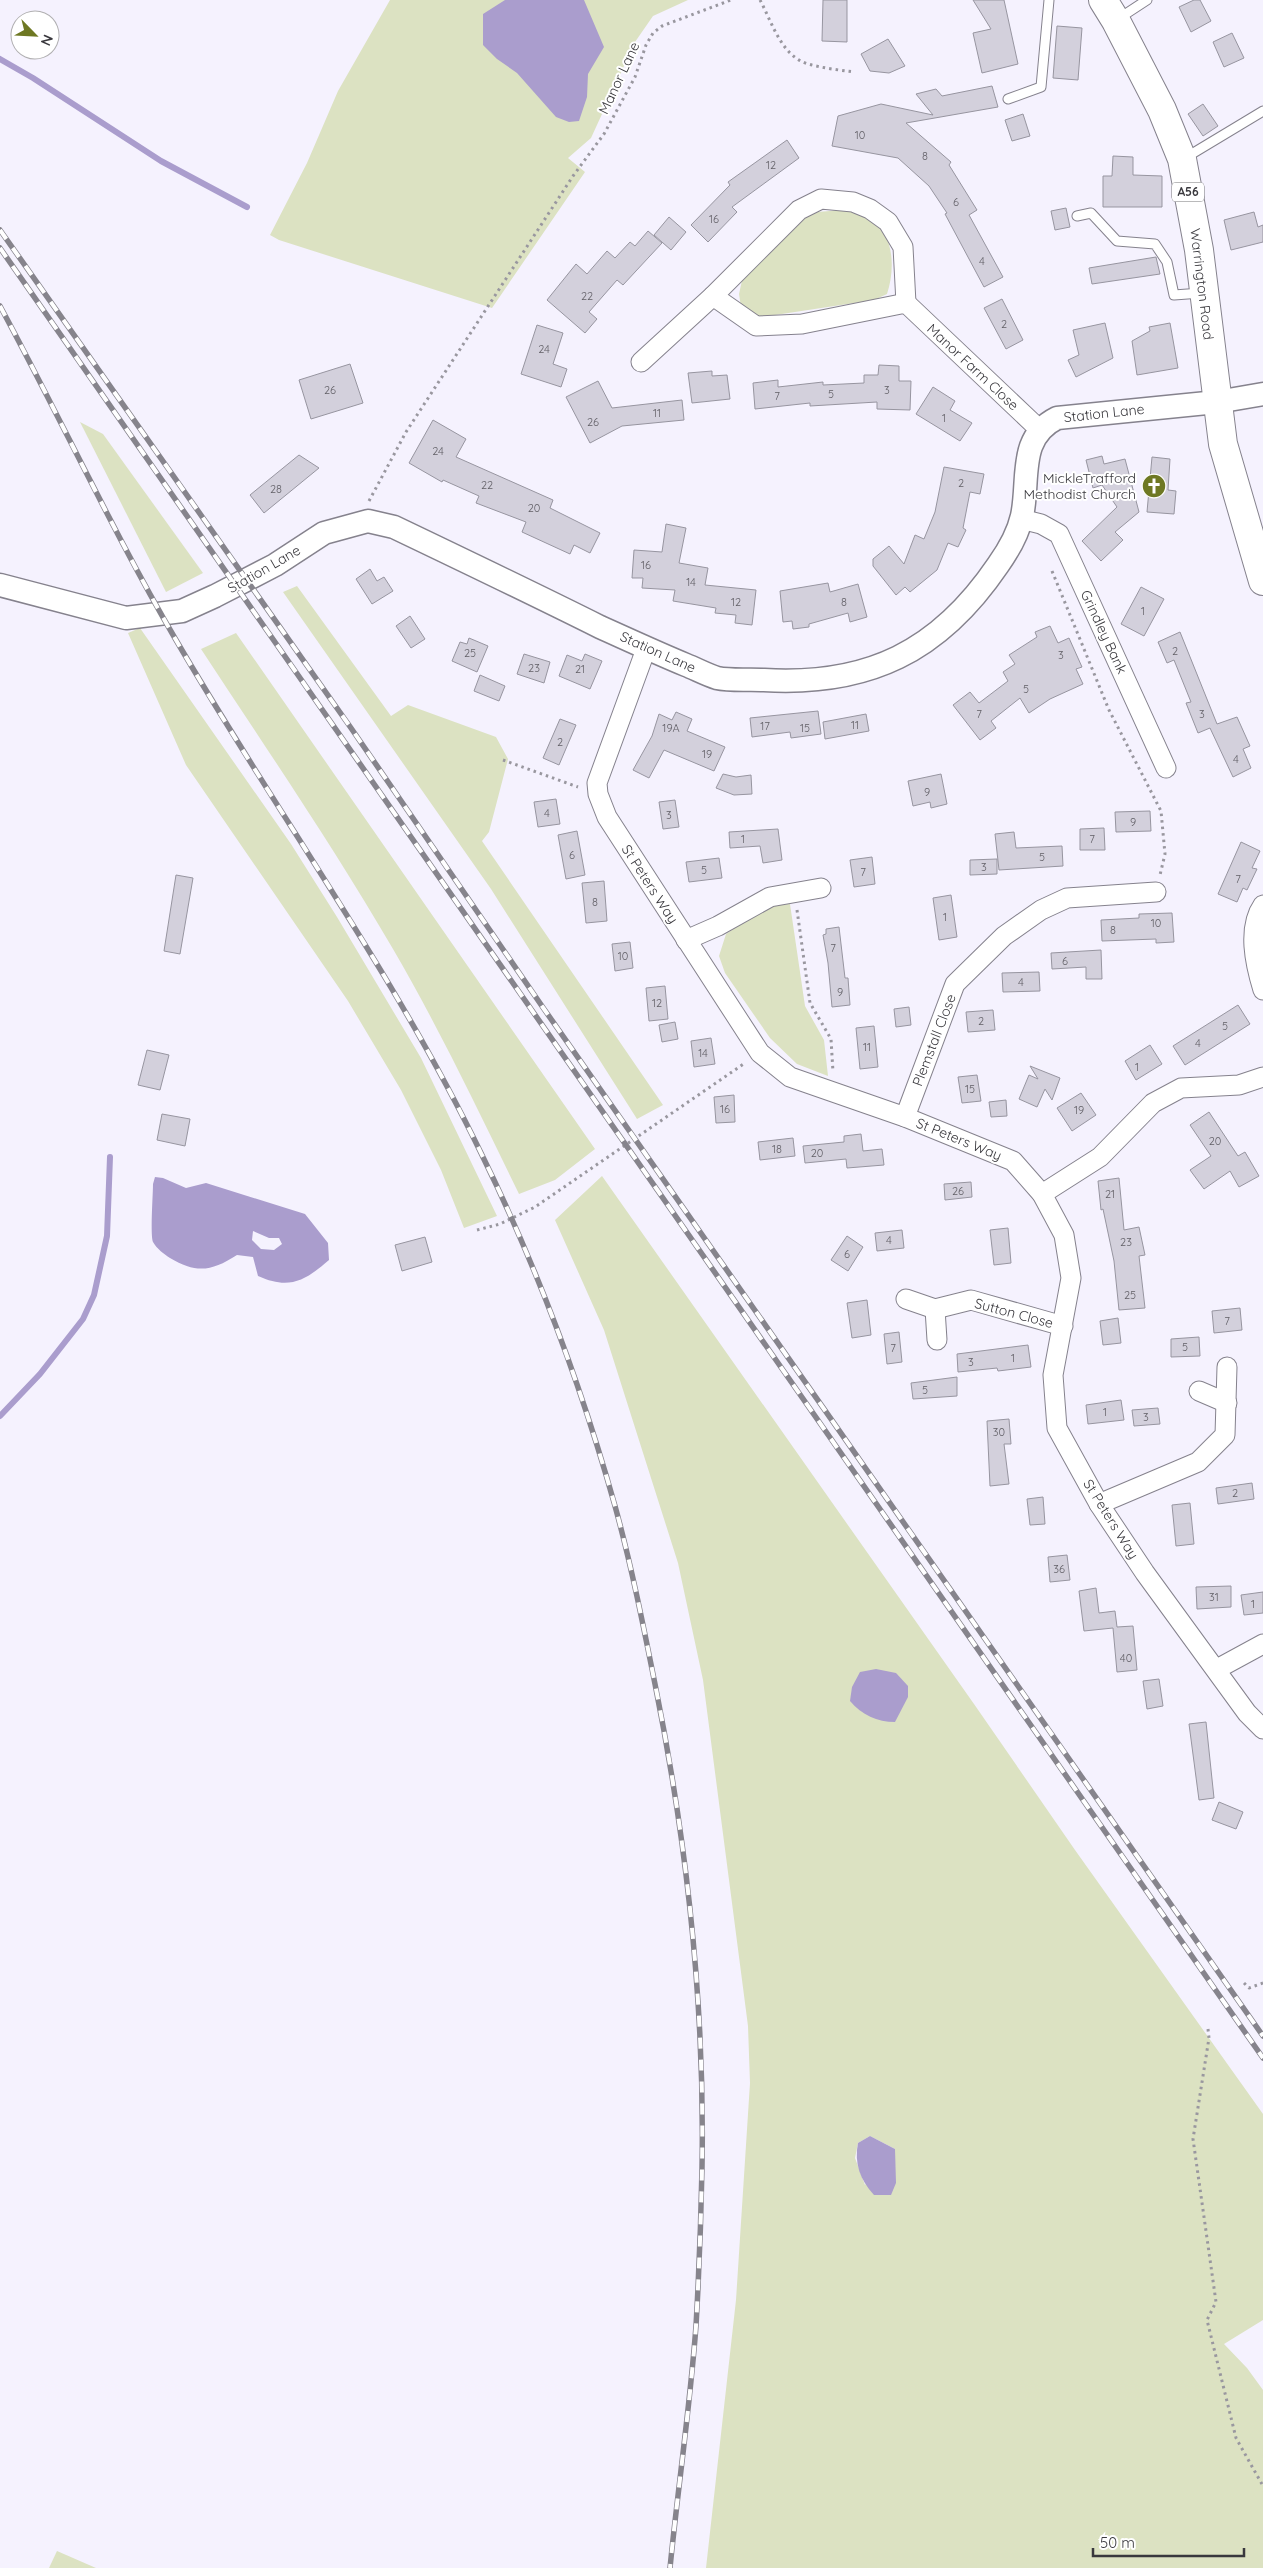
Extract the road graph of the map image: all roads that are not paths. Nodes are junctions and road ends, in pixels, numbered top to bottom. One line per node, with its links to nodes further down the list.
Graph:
1 (1049, 0): 4 (lane)
2 (1147, 0): 3 (lane)
3 (1109, 10): 6 (main road, Warrington Road / A56)
4 (1008, 99)
5 (1263, 111): 6 (lane)
6 (1182, 159): 8 (main road, Warrington Road / A56)
7 (1077, 216): 8 (lane)
8 (1203, 293): 13 (main road, Warrington Road / A56)
9 (713, 296): 10 (street); 10 (street); 11 (street)
10 (906, 303): 14 (street, Manor Farm Close)
11 (641, 362)
12 (1263, 394): 13 (street, Station Lane)
13 (1217, 402): 14 (street, Station Lane); 16 (main road, Warrington Road / A56)
14 (1040, 430): 15 (street, Station Lane)
15 (1021, 519): 18 (street, Station Lane); 19 (street, Grindley Bank)
16 (1263, 581)
17 (0, 585): 18 (street, Station Lane)
18 (646, 649): 23 (street, St Peters Way)
19 (1166, 768)
20 (821, 888): 23 (street)
21 (1156, 892): 26 (street, Plemstall Close)
22 (1263, 905): 24 (street)
23 (686, 940): 26 (street, St Peters Way)
24 (1263, 990)
25 (1263, 1077): 27 (street)
26 (905, 1117): 27 (street, St Peters Way)
27 (1042, 1194): 30 (street, St Peters Way)
28 (906, 1299): 29 (street)
29 (935, 1309): 30 (street, Sutton Close); 31 (street)
30 (1063, 1326): 35 (street, St Peters Way)
31 (937, 1340)
32 (1226, 1367): 34 (street)
33 (1199, 1391): 34 (street)
34 (1227, 1403): 35 (street)
35 (1100, 1504): 37 (street, St Peters Way)
36 (1263, 1644): 37 (street)
37 (1216, 1669): 38 (street, St Peters Way)
38 (1263, 1729)

